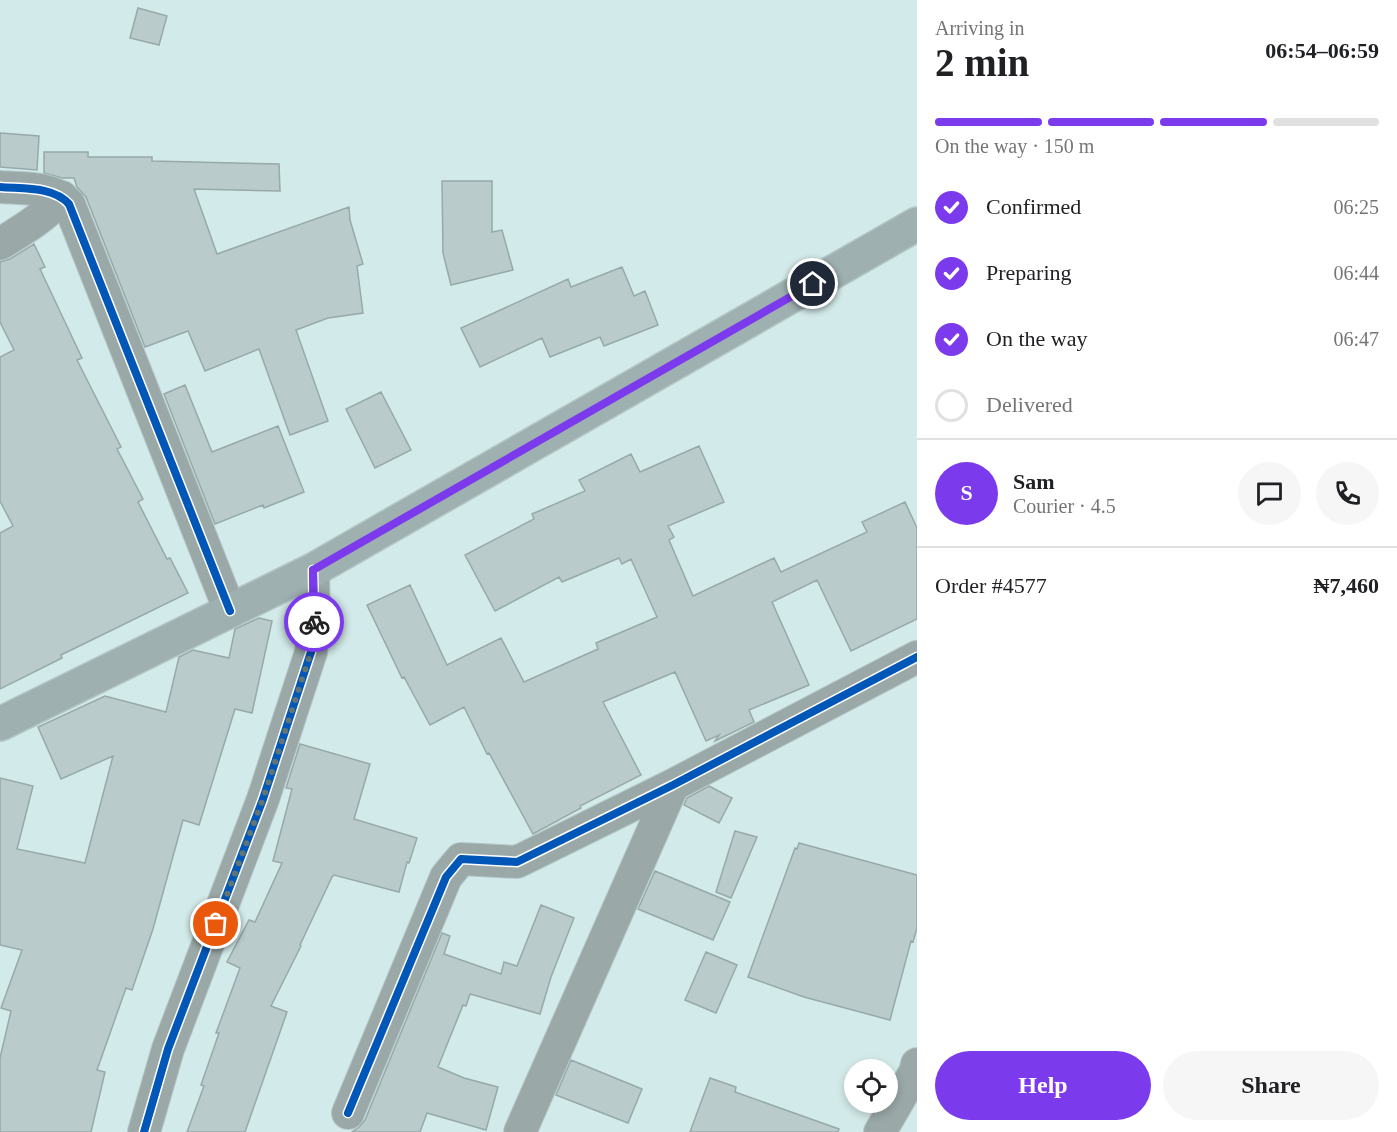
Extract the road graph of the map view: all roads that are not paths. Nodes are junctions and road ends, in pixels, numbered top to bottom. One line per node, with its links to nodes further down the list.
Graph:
1 (0, 187): 2 (street)
2 (62, 197): 4 (street); 6 (street)
3 (917, 224): 5 (main road)
4 (0, 244)
5 (313, 570): 6 (main road); 12 (street)
6 (230, 611): 8 (main road)
7 (917, 657): 9 (street)
8 (0, 724)
9 (673, 785): 11 (street); 13 (street)
10 (916, 1070): 14 (street)
11 (348, 1113)
12 (144, 1132)
13 (519, 1132)
14 (880, 1132)

